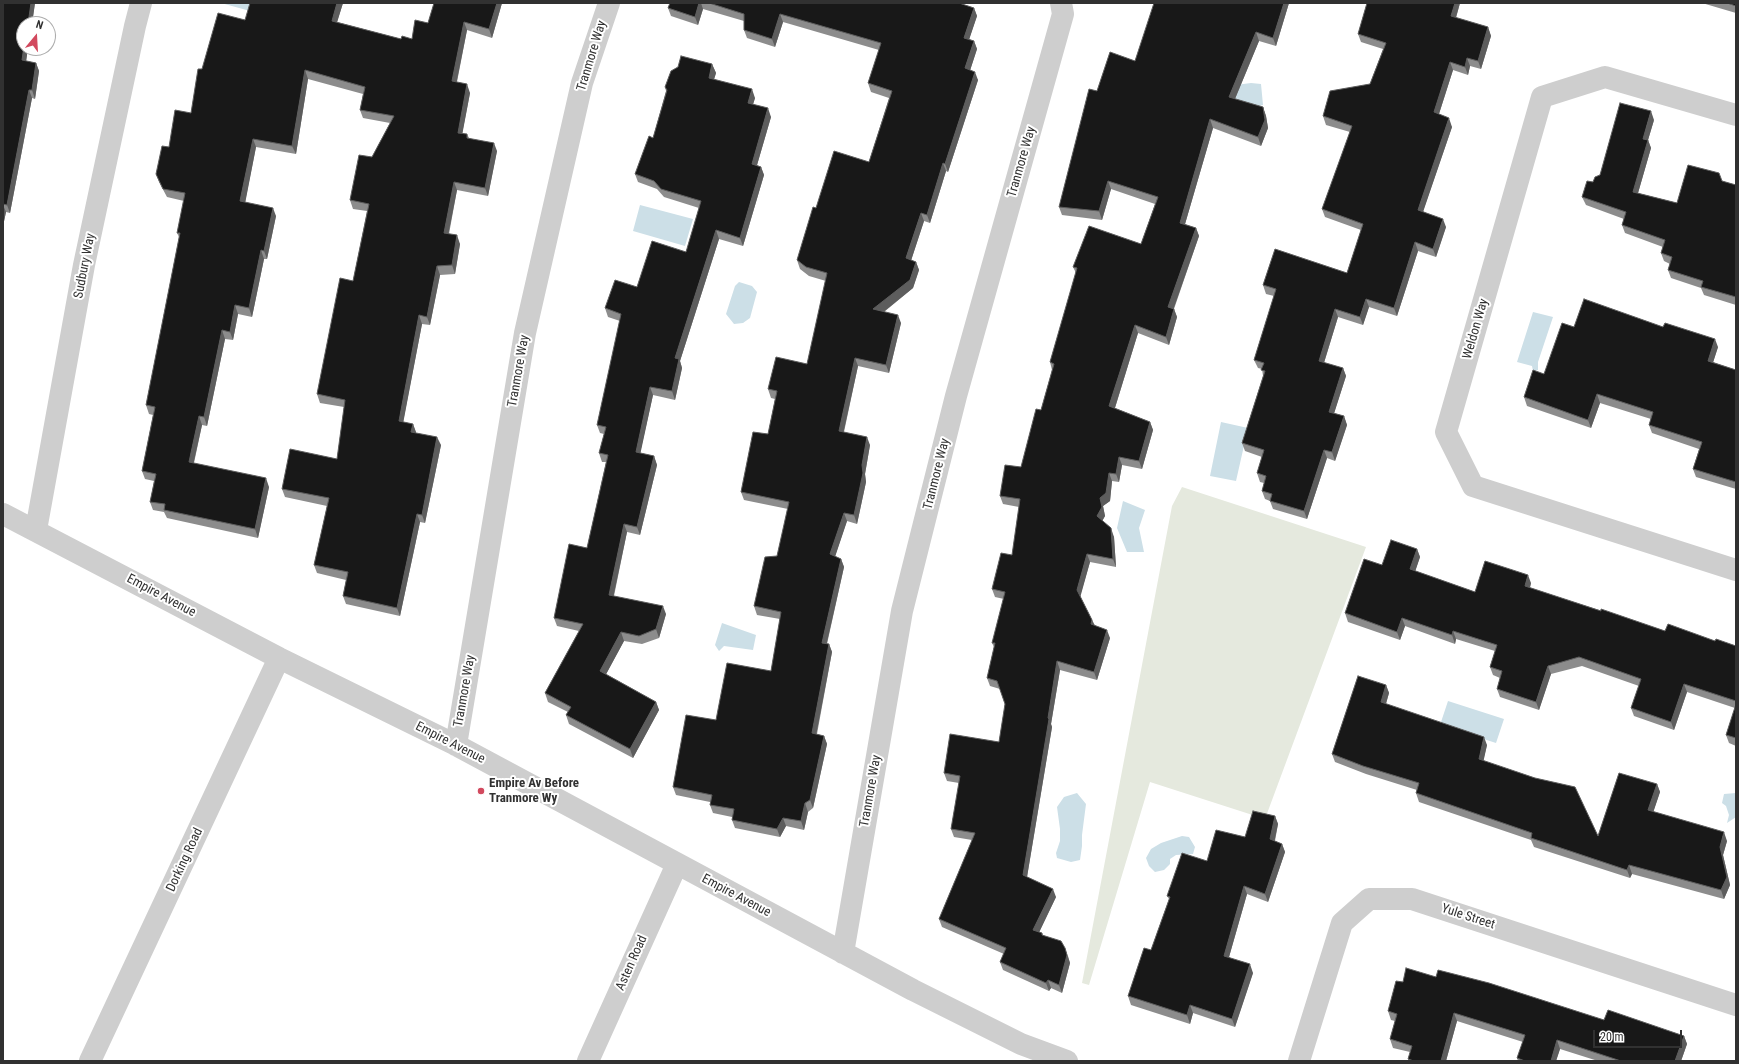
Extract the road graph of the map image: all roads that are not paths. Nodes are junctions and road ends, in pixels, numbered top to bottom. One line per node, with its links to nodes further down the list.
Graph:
1 (141, 3): 6 (street, Sudbury Way)
2 (609, 3): 9 (street, Tranmore Way)
3 (1061, 3): 11 (street, Tranmore Way)
4 (1736, 115): 7 (street, Weldon Way)
5 (3, 514): 6 (street, Empire Avenue)
6 (36, 530): 8 (street, Empire Avenue)
7 (1736, 570)
8 (279, 658): 9 (street, Empire Avenue); 14 (street, Dorking Road)
9 (456, 745): 10 (street, Empire Avenue)
10 (677, 864): 11 (street, Empire Avenue); 15 (street, Asten Road)
11 (843, 953): 13 (street, Empire Avenue)
12 (1736, 1005): 16 (street, Yule Street)
13 (1062, 1060)
14 (90, 1061)
15 (588, 1061)
16 (1299, 1061)

